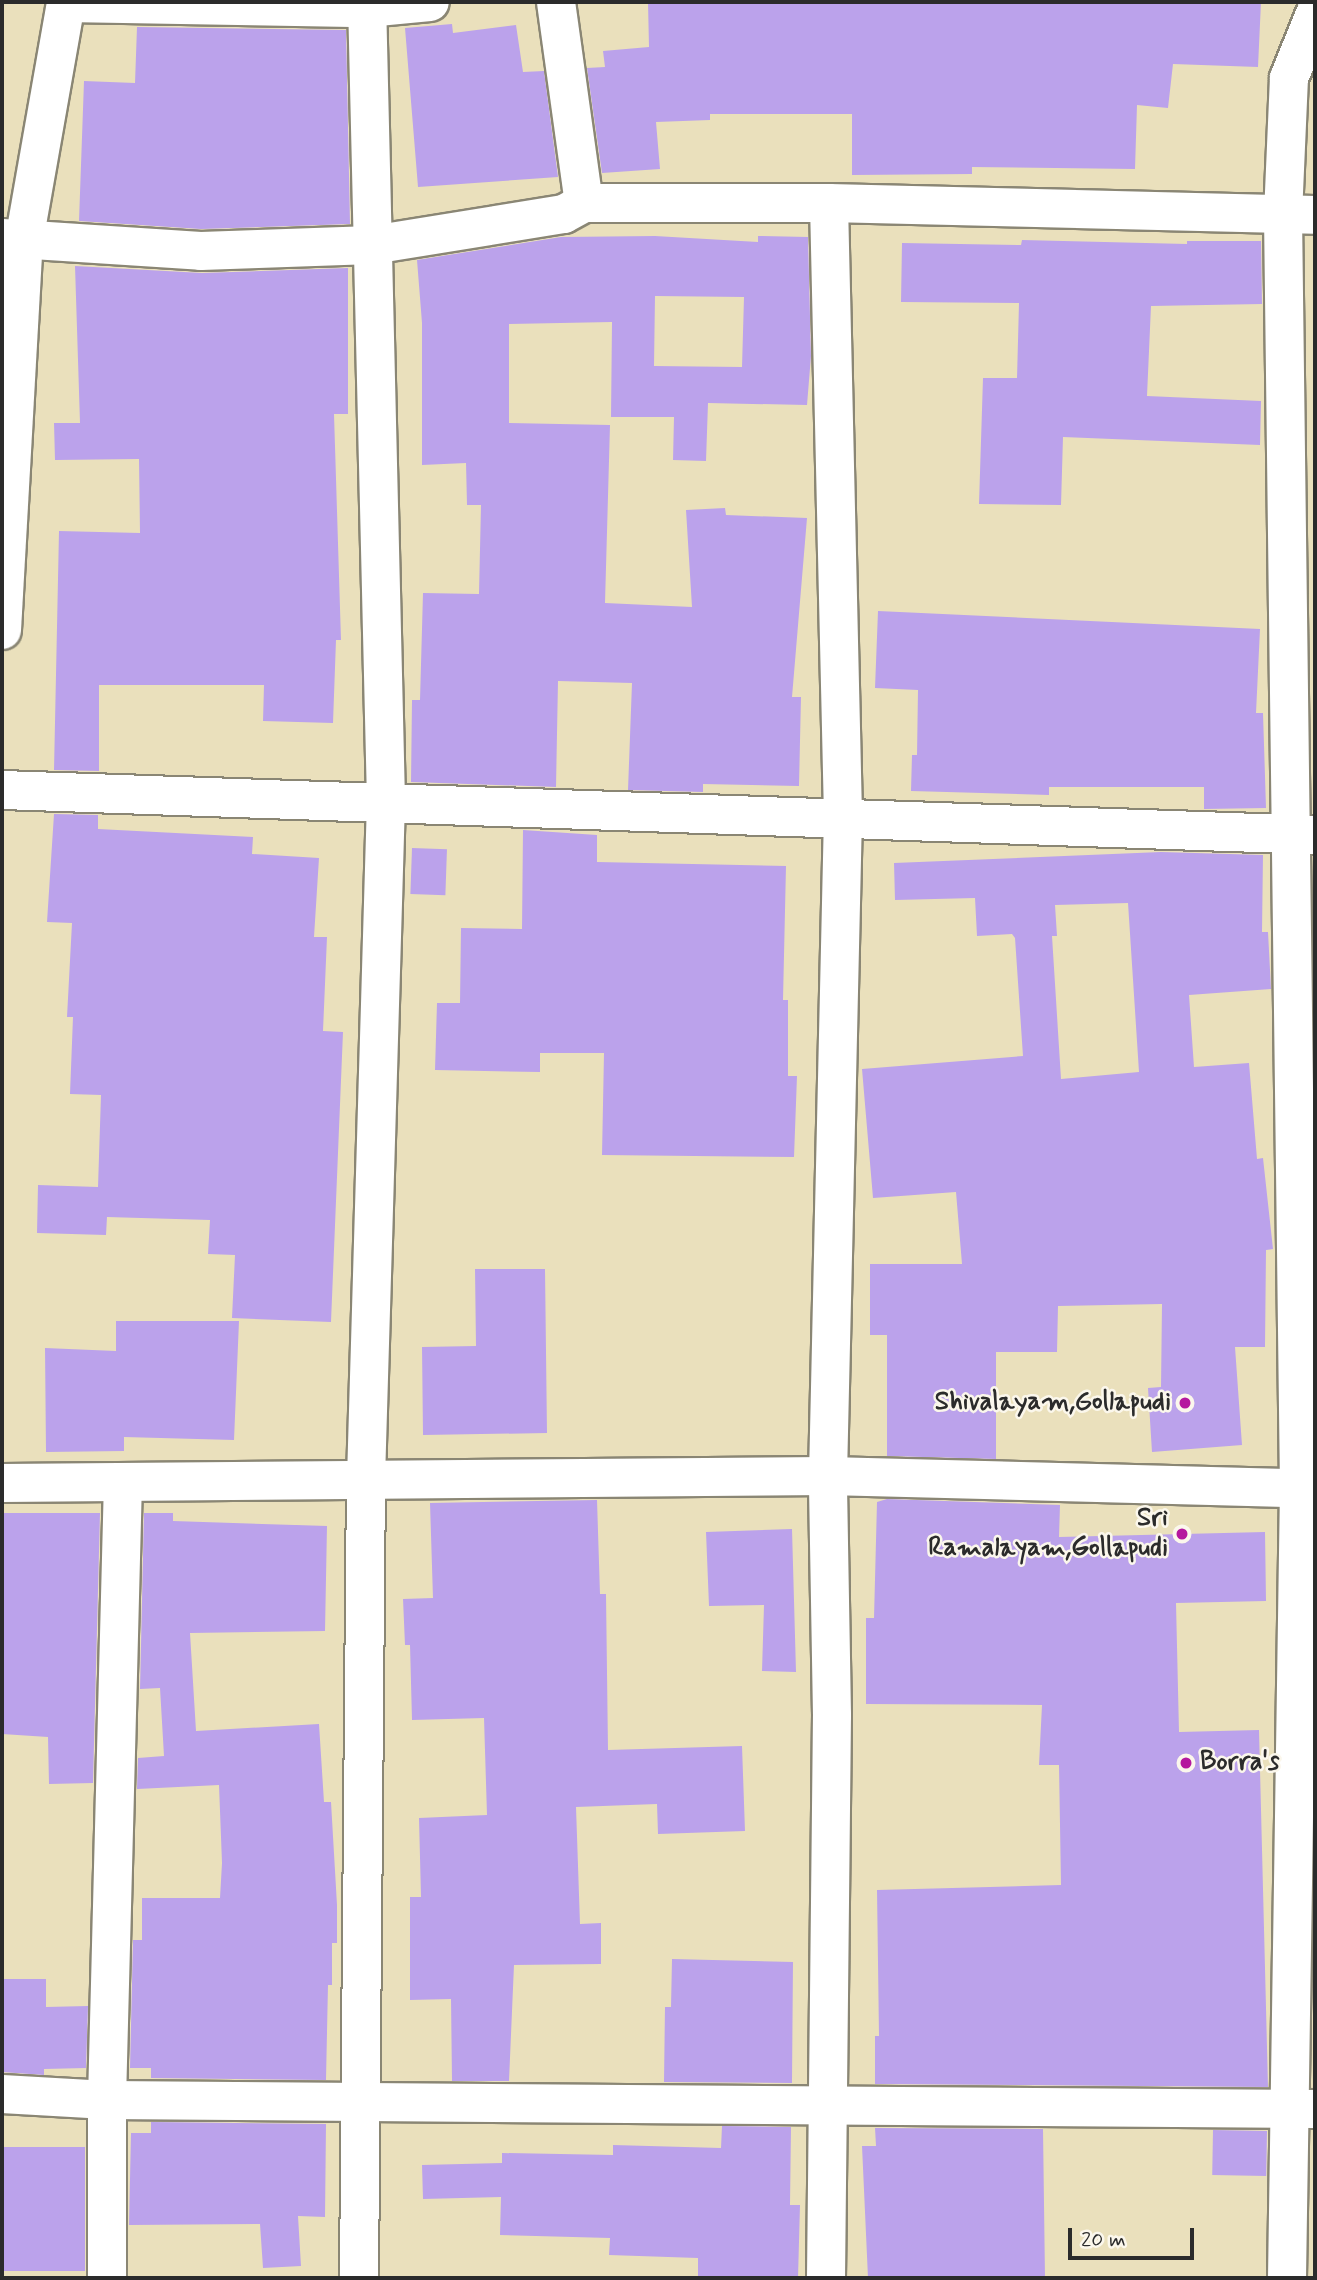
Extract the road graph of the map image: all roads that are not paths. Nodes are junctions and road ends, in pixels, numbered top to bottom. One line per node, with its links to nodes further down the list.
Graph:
1 (66, 2): 4 (street); 9 (street)
2 (430, 2): 4 (street)
3 (556, 2): 6 (street)
4 (367, 5): 10 (street)
5 (1315, 14): 8 (street)
6 (584, 203): 7 (street); 10 (street)
7 (829, 203): 8 (street); 15 (street)
8 (1299, 215): 16 (street)
9 (13, 240): 10 (street); 11 (street)
10 (372, 245): 14 (street)
11 (10, 379): 12 (street)
12 (2, 630)
13 (2, 790): 14 (street)
14 (386, 802): 15 (street); 18 (street)
15 (843, 816): 16 (street); 17 (street)
16 (1303, 834): 21 (street)
17 (828, 1476): 18 (street); 21 (street); 25 (street)
18 (366, 1479): 19 (street); 23 (street)
19 (123, 1482): 20 (street); 24 (street)
20 (2, 1483)
21 (1307, 1488): 26 (street)
22 (2, 2094): 24 (street)
23 (361, 2099): 24 (street); 25 (street); 28 (street)
24 (107, 2100): 27 (street)
25 (826, 2104): 26 (street); 29 (street)
26 (1303, 2108): 30 (street)
27 (107, 2278)
28 (359, 2278)
29 (826, 2278)
30 (1287, 2278)

